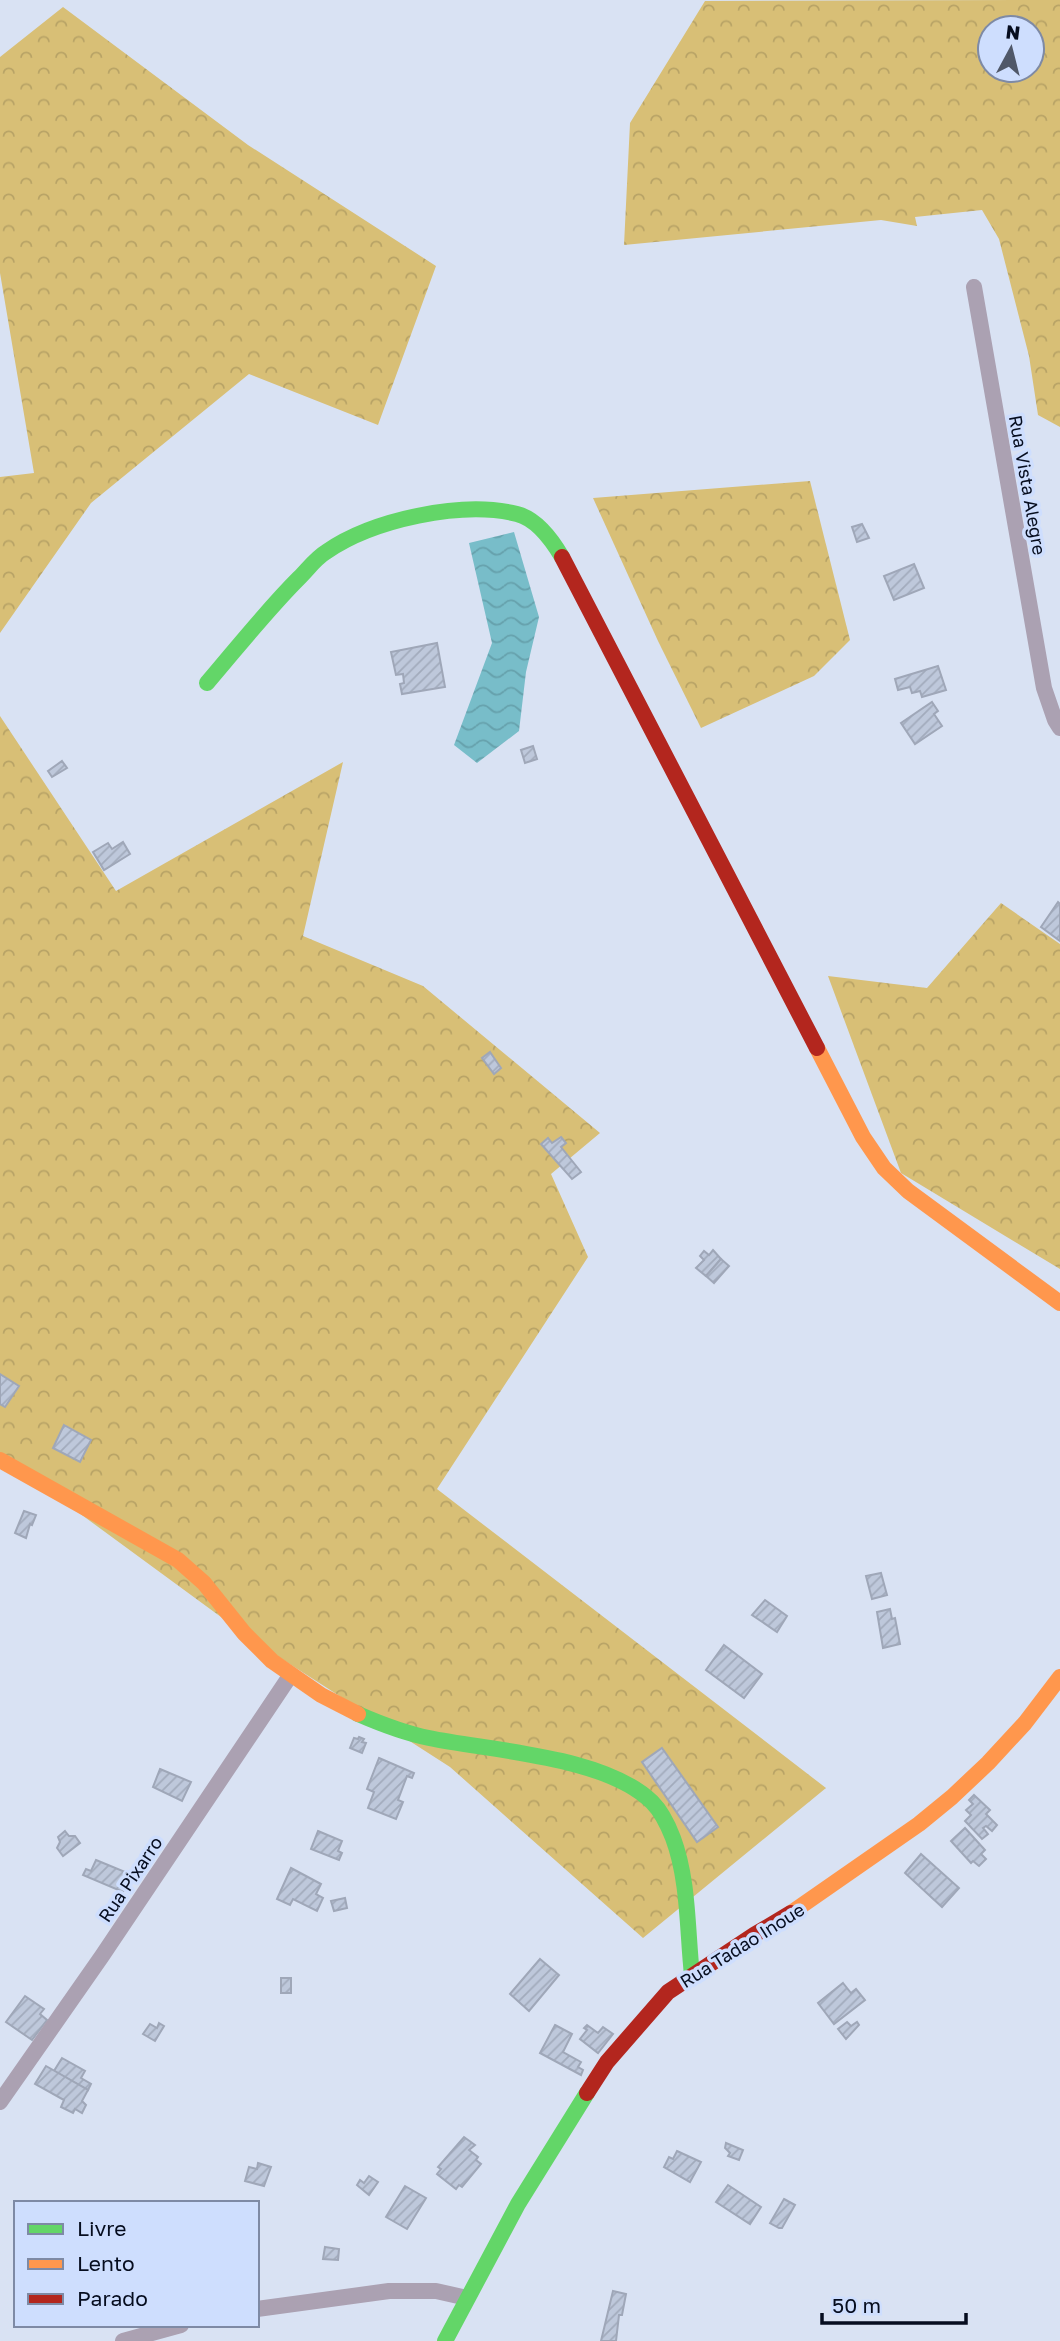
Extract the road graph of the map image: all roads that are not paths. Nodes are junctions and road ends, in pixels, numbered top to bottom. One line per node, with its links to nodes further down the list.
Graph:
1 (974, 287): 3 (street, Rua Vista Alegre)
2 (207, 683): 4 (street)
3 (1060, 727)
4 (1060, 1303)
5 (0, 1460): 6 (street)
6 (290, 1676): 8 (street); 9 (street, Rua Pixarro)
7 (1060, 1677): 8 (street, Rua Tadao Inoue)
8 (692, 1975): 10 (street, Rua Tadao Inoue)
9 (0, 2102)
10 (467, 2298): 11 (street); 14 (street, Rua Tadao Inoue)
11 (259, 2309)
12 (174, 2327): 13 (street)
13 (123, 2341)
14 (445, 2341)

